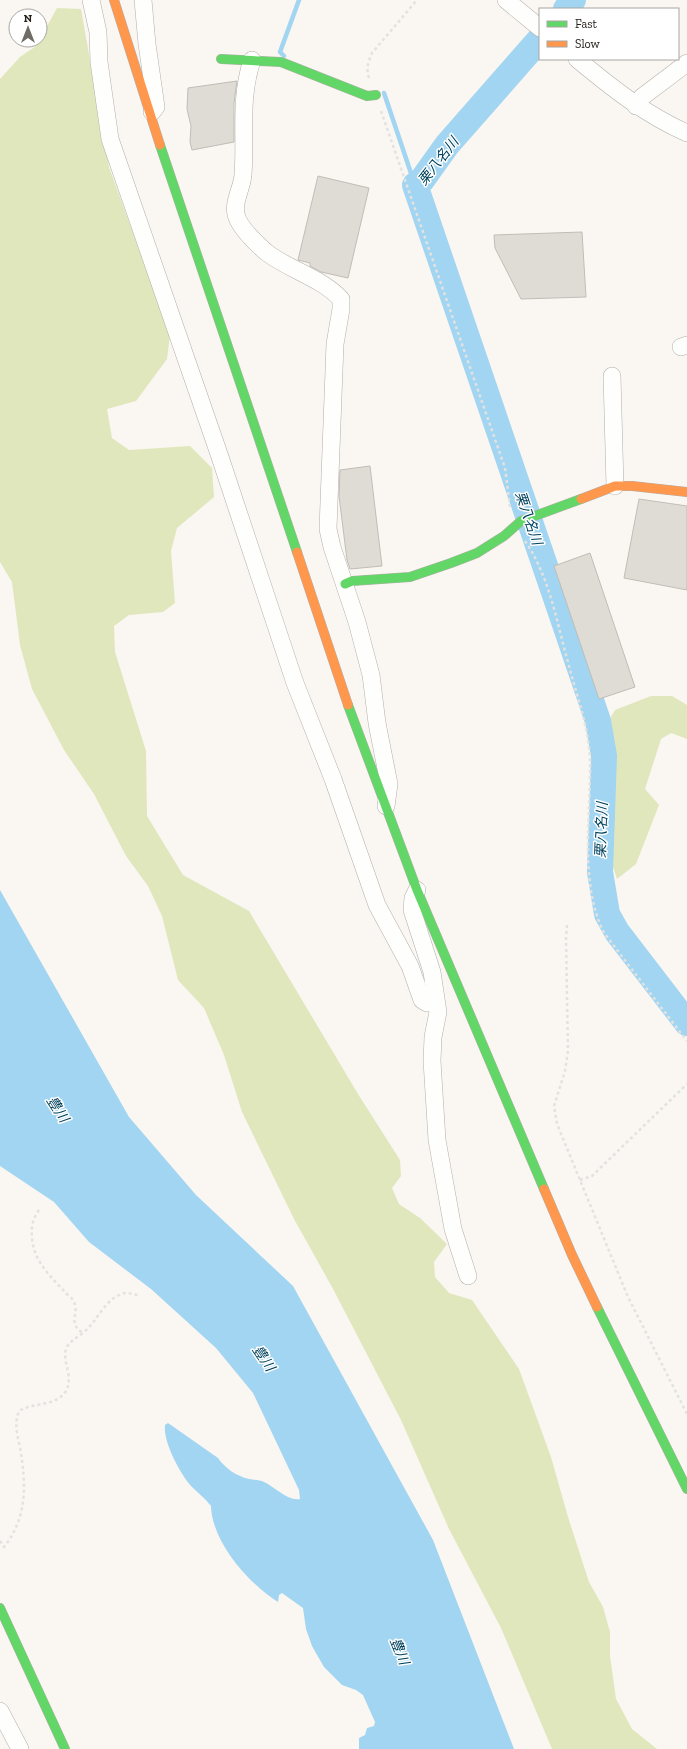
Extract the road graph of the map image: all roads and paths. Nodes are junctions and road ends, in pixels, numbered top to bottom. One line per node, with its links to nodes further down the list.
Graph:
1 (91, 0): 21 (street)
2 (114, 0): 12 (street)
3 (143, 0): 12 (street)
4 (506, 0): 5 (street)
5 (539, 27)
6 (221, 59): 7 (street)
7 (252, 60): 10 (street); 17 (street)
8 (578, 60): 11 (street)
9 (687, 63): 11 (street)
10 (376, 95)
11 (636, 106): 13 (street)
12 (150, 116): 18 (street)
13 (687, 133)
14 (612, 376): 15 (street)
15 (615, 486): 16 (street); 17 (street)
16 (687, 492)
17 (346, 584): 18 (street)
18 (385, 808): 19 (street)
19 (418, 890): 21 (street); 29 (street)
20 (568, 925): 23 (path)
21 (435, 998): 25 (street)
22 (687, 1084): 23 (path)
23 (580, 1180): 28 (path)
24 (39, 1210): 27 (path)
25 (468, 1276)
26 (140, 1296): 27 (path)
27 (83, 1333): 30 (path)
28 (687, 1414)
29 (687, 1489)
30 (0, 1541)
31 (0, 1608): 34 (street)
32 (0, 1711): 33 (street)
33 (20, 1749)
34 (65, 1749)

